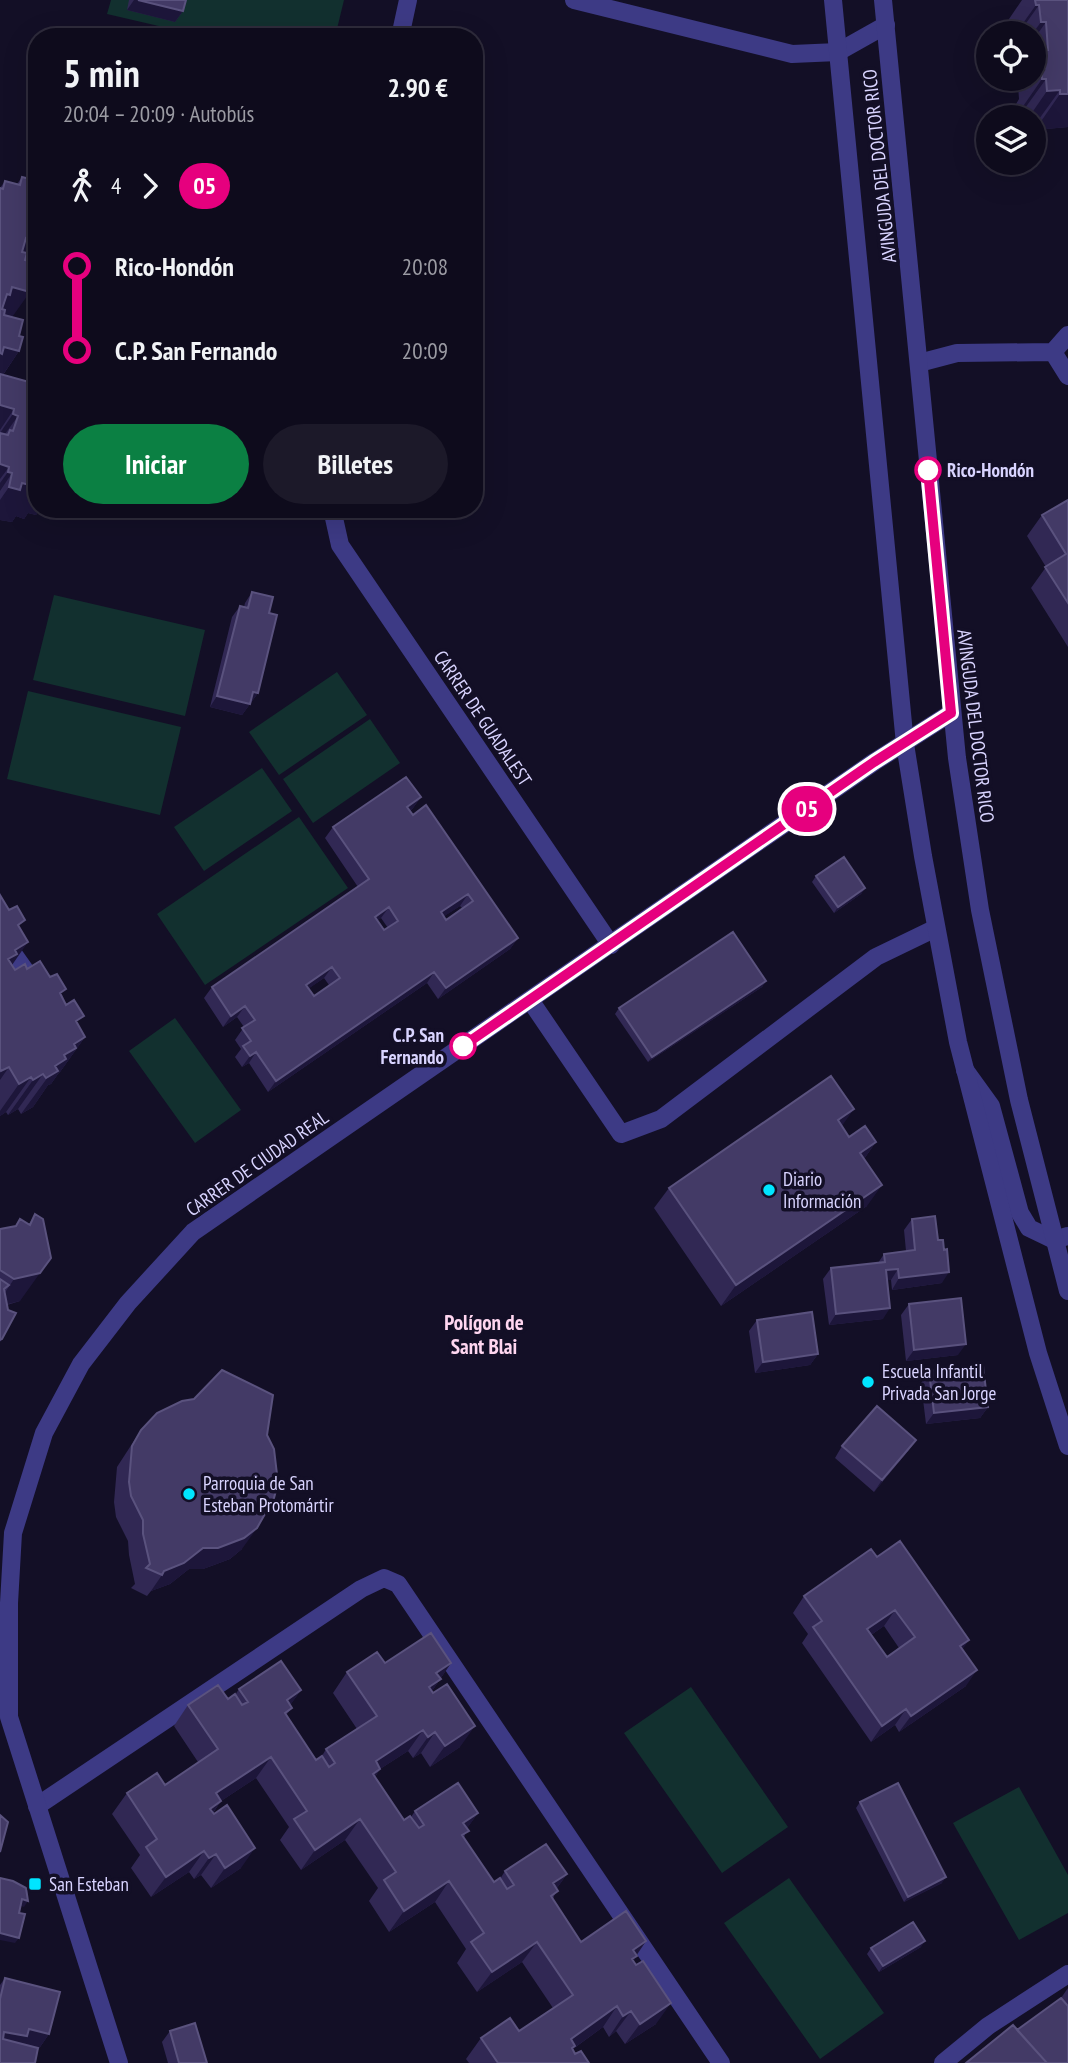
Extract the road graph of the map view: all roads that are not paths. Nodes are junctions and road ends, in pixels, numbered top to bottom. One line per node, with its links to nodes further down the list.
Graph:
1 (408, 0): 6 (street)
2 (574, 0): 7 (street)
3 (832, 0): 7 (street, AVINGUDA DEL DOCTOR RICO)
4 (883, 0): 5 (street, AVINGUDA DEL DOCTOR RICO)
5 (886, 25): 7 (street); 10 (street, AVINGUDA DEL DOCTOR RICO)
6 (402, 28)
7 (838, 52): 14 (street, AVINGUDA DEL DOCTOR RICO)
8 (1068, 335): 9 (street)
9 (1053, 352): 10 (street); 11 (street)
10 (919, 363): 13 (street, AVINGUDA DEL DOCTOR RICO)
11 (1068, 376)
12 (334, 518): 17 (street, CARRER DE GUADALEST)
13 (951, 713): 14 (street, CARRER DE CIUDAD REAL); 21 (street, AVINGUDA DEL DOCTOR RICO)
14 (905, 744): 15 (street, AVINGUDA DEL DOCTOR RICO); 17 (street, CARRER DE CIUDAD REAL)
15 (936, 928): 19 (street); 20 (street, AVINGUDA DEL DOCTOR RICO)
16 (0, 935): 18 (street)
17 (611, 945): 19 (street, CARRER DE CIUDAD REAL)
18 (49, 996)
19 (530, 1000): 24 (street, CARRER DE CIUDAD REAL)
20 (965, 1070): 21 (street, AVINGUDA DEL DOCTOR RICO); 23 (street, AVINGUDA DEL DOCTOR RICO)
21 (1061, 1238): 22 (street, AVINGUDA DEL DOCTOR RICO)
22 (1068, 1291)
23 (1068, 1446)
24 (4, 1716): 25 (street, CARRER DE CIUDAD REAL)
25 (37, 1806): 27 (street, CARRER DE CIUDAD REAL); 28 (street)
26 (1068, 1973): 29 (street)
27 (118, 2063)
28 (721, 2063)
29 (943, 2063)

